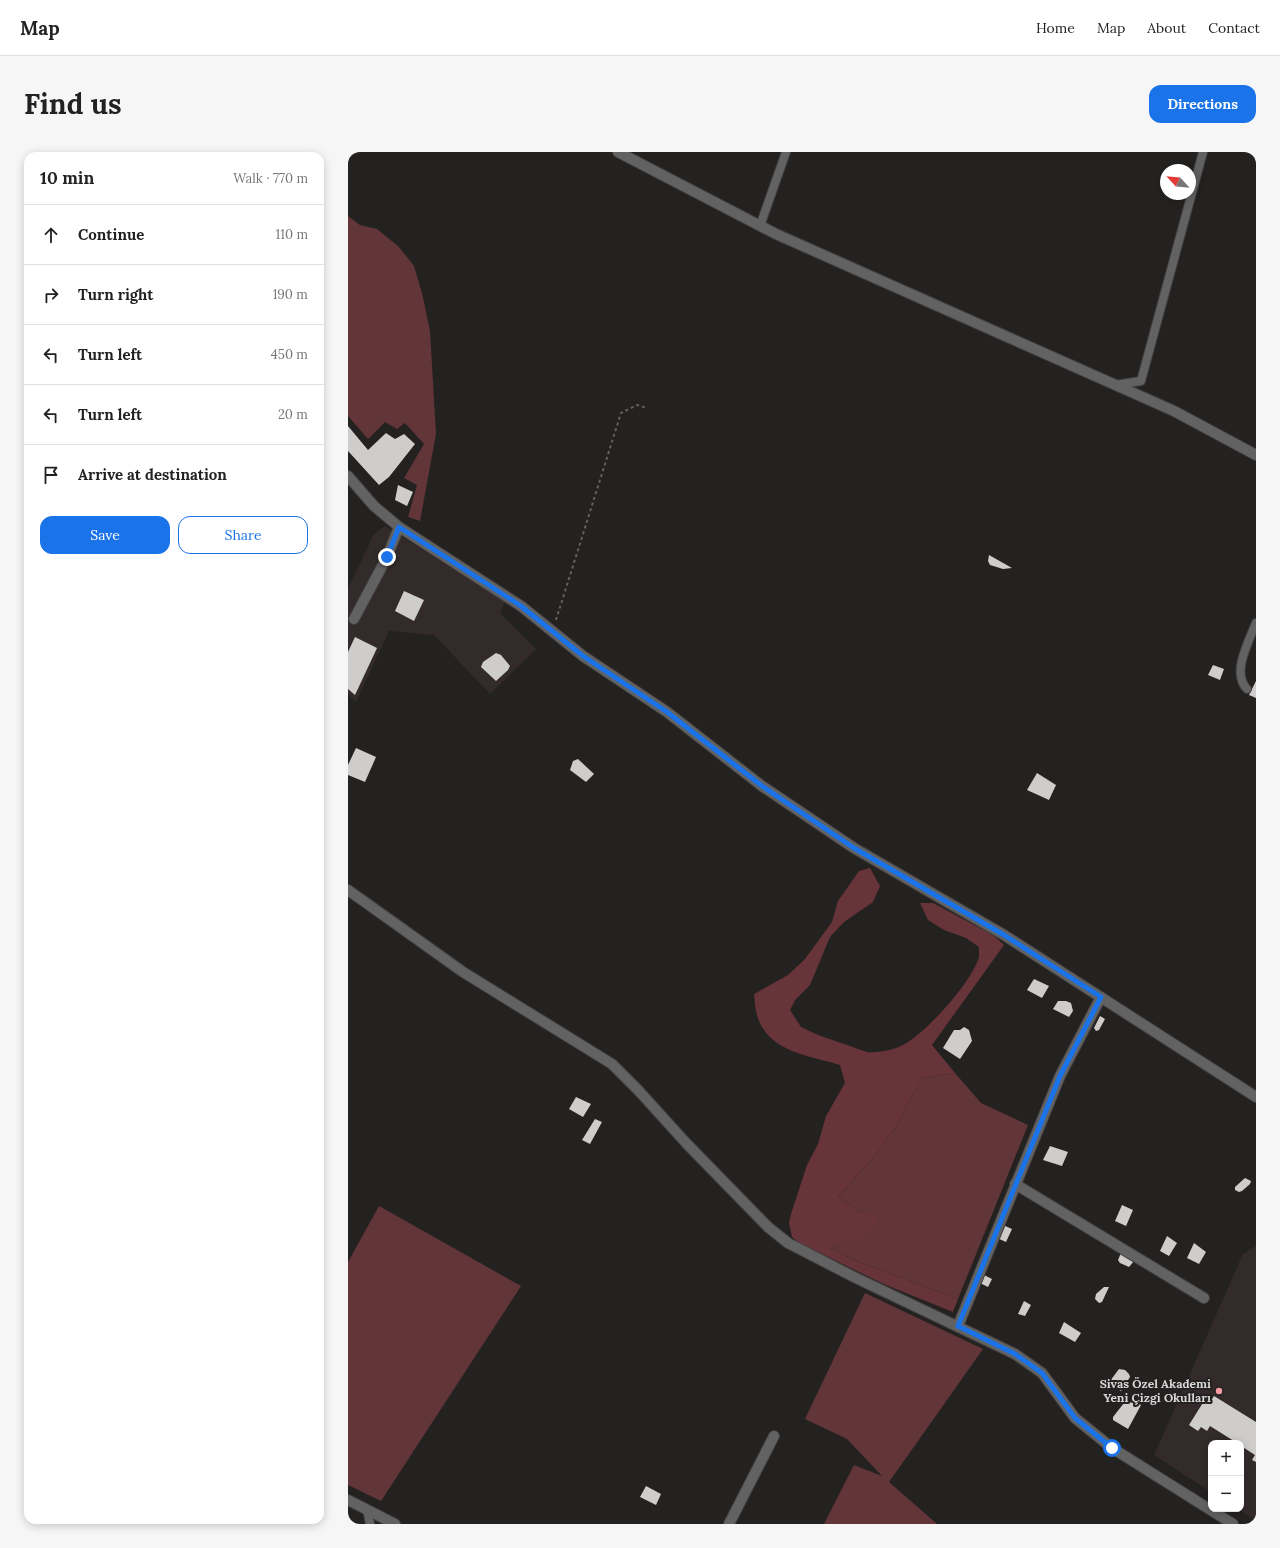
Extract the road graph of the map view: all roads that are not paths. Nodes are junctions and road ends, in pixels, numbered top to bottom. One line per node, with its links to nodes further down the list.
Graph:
1 (618, 152): 4 (street)
2 (786, 152): 4 (lane)
3 (1203, 152): 5 (lane)
4 (760, 226): 5 (street)
5 (1115, 385): 6 (street)
6 (1256, 455)
7 (348, 476): 8 (street)
8 (399, 527): 9 (street); 13 (street)
9 (354, 619)
10 (1256, 623): 11 (lane)
11 (1247, 689)
12 (348, 890): 17 (street)
13 (1101, 997): 14 (street); 15 (street)
14 (1256, 1097)
15 (1015, 1184): 16 (street); 17 (street)
16 (1204, 1298)
17 (958, 1326): 24 (street)
18 (774, 1436): 23 (street)
19 (348, 1500): 20 (street)
20 (367, 1509): 21 (lane); 22 (street)
21 (370, 1524)
22 (395, 1524)
23 (729, 1524)
24 (1233, 1524)

